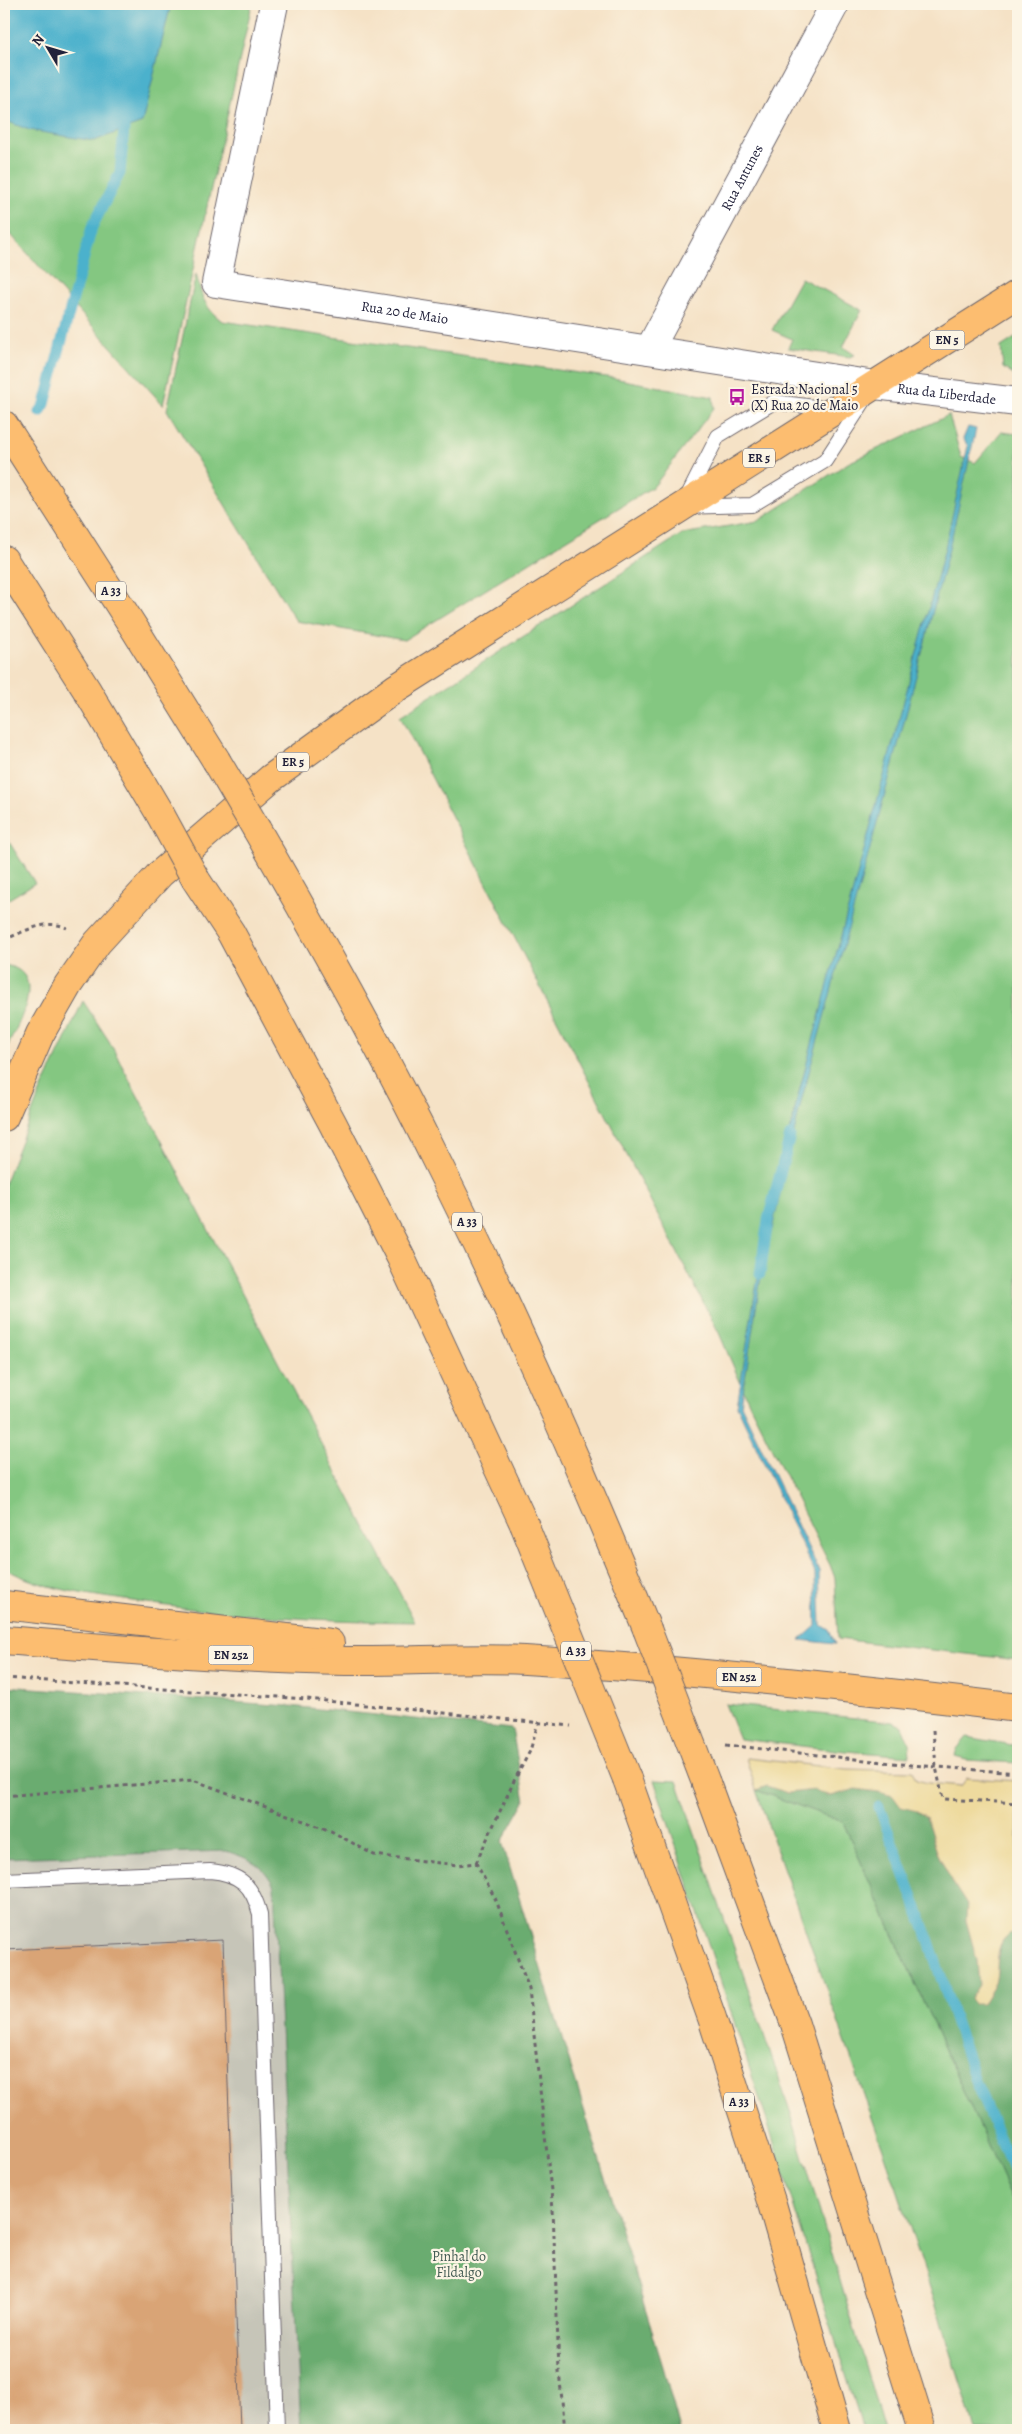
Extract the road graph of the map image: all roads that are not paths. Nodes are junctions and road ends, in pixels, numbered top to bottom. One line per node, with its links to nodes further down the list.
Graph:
1 (274, 4): 4 (street, Rua 20 de Maio)
2 (835, 4): 4 (street, Rua Antunes)
3 (1018, 294): 5 (main road, EN 5)
4 (649, 350): 5 (street, Rua 20 de Maio)
5 (875, 385): 6 (street, Rua da Liberdade); 7 (main road, ER 5); 9 (lane)
6 (1018, 402)
7 (836, 409): 9 (main road, ER 5); 9 (lane)
8 (4, 425): 21 (main road, A 33, bridge)
9 (682, 507): 11 (main road, ER 5)
10 (4, 560): 20 (main road, A 33, bridge)
11 (4, 1117)
12 (4, 1591): 14 (main road)
13 (4, 1605): 14 (main road, EN 252)
14 (32, 1609): 16 (main road, EN 252)
15 (4, 1640): 16 (main road, EN 252)
16 (458, 1658): 17 (main road, EN 252)
17 (1018, 1708)
18 (4, 1880): 19 (lane)
19 (277, 2430)
20 (837, 2430)
21 (922, 2430)

